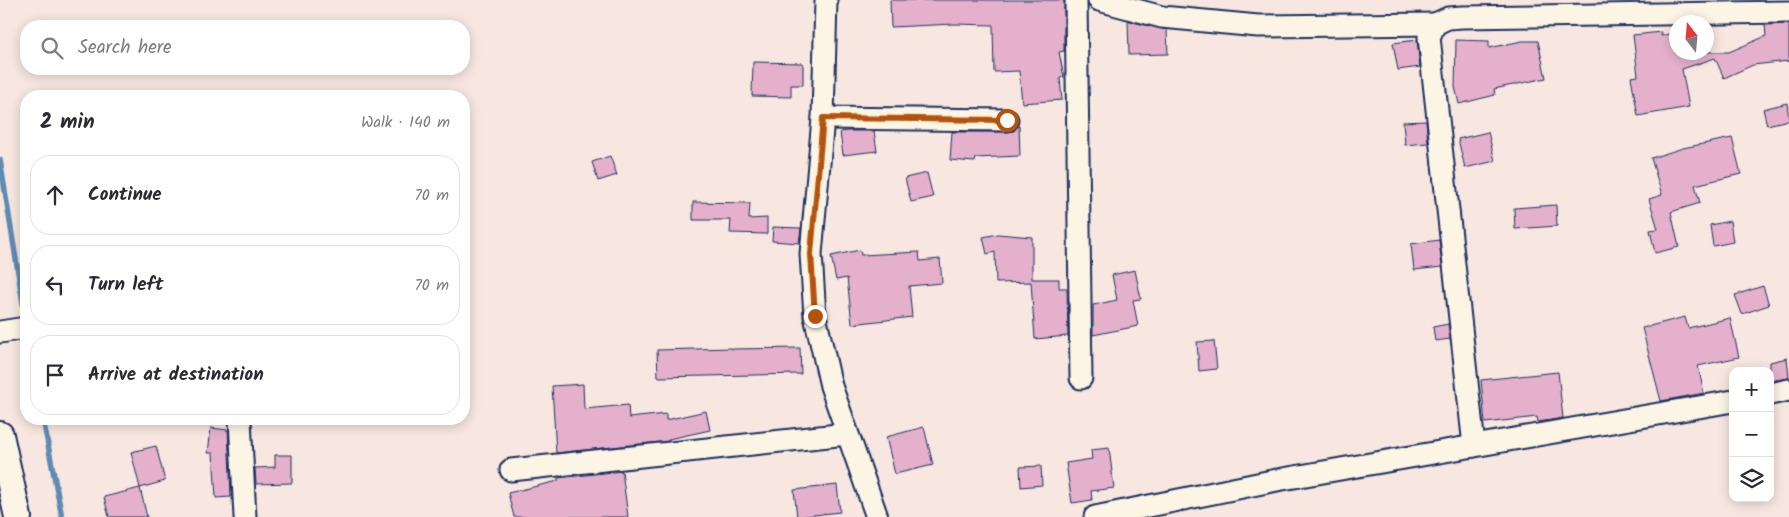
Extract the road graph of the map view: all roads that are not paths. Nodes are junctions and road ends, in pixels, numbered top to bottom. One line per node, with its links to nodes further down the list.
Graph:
1 (826, 0): 6 (street)
2 (1076, 0): 10 (street)
3 (1100, 0): 5 (street)
4 (1789, 12): 5 (street)
5 (1435, 24): 17 (street)
6 (823, 118): 7 (street); 15 (street)
7 (1007, 120)
8 (20, 329): 9 (street)
9 (0, 332)
10 (1081, 378)
11 (1789, 390): 12 (street)
12 (1774, 393)
13 (1729, 402): 17 (street)
14 (240, 425): 20 (street)
15 (847, 434): 18 (street); 21 (street)
16 (0, 438): 19 (street)
17 (1474, 446): 22 (street)
18 (511, 470)
19 (18, 517)
20 (245, 517)
21 (877, 517)
22 (1095, 517)

